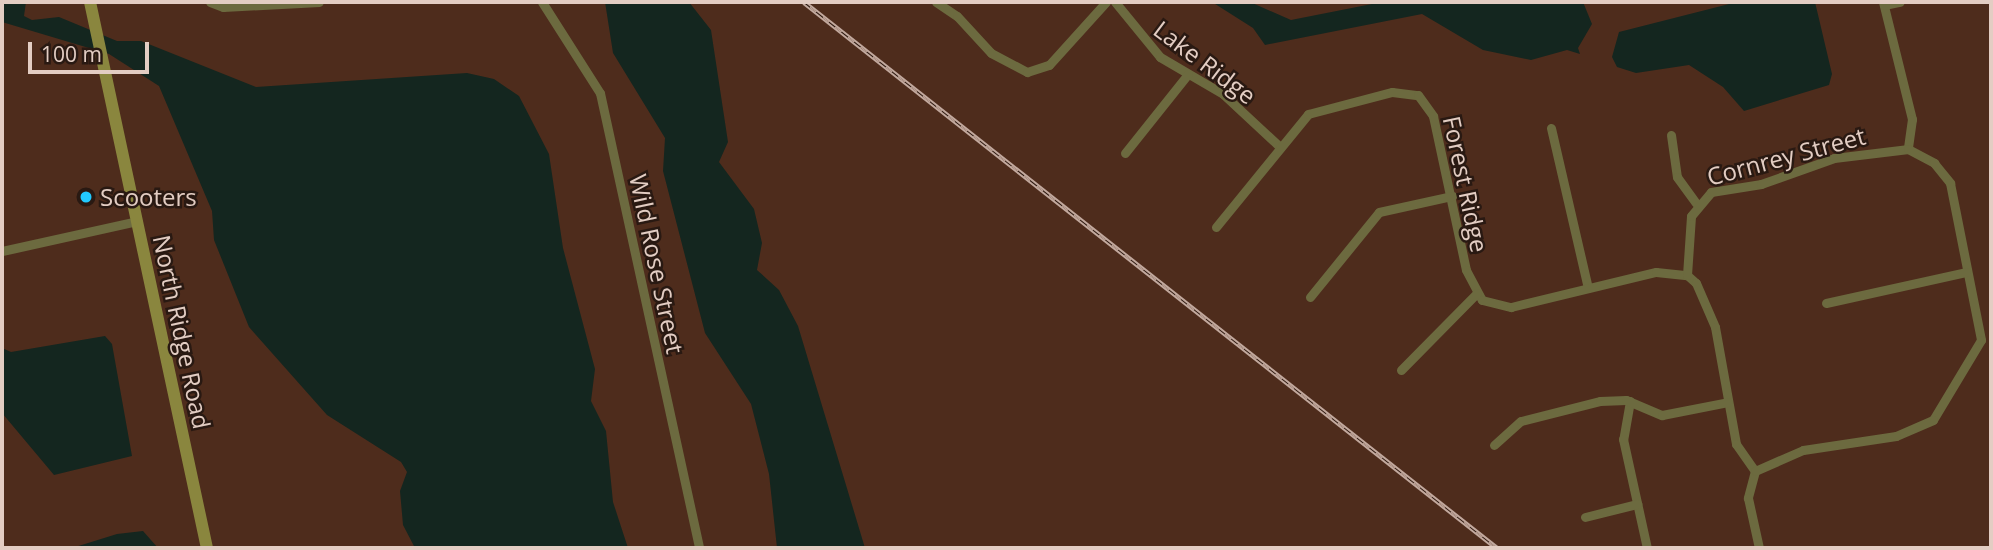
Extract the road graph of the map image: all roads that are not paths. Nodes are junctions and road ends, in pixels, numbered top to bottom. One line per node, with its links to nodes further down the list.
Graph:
1 (90, 2): 18 (main road, North Ridge Road)
2 (210, 2): 3 (street)
3 (319, 2)
4 (542, 2): 35 (street, Wild Rose Street)
5 (936, 2): 6 (street)
6 (1106, 2)
7 (1115, 2): 10 (street, Lake Ridge)
8 (1900, 2): 9 (street)
9 (1884, 4): 14 (street)
10 (1188, 74): 13 (street, Lake Ridge); 15 (street)
11 (1551, 128): 23 (street)
12 (1671, 135): 17 (street)
13 (1280, 147): 16 (street, Forest Ridge); 19 (street)
14 (1908, 149): 17 (street, Cornrey Street); 21 (street)
15 (1125, 153)
16 (1452, 196): 24 (street, Forest Ridge); 25 (street)
17 (1696, 203): 22 (street, Cornrey Street)
18 (137, 222): 20 (street); 34 (main road, North Ridge Road)
19 (1216, 227)
20 (2, 251)
21 (1966, 272): 26 (street); 31 (street)
22 (1687, 275): 23 (street); 29 (street)
23 (1588, 288): 24 (street, Forest Ridge)
24 (1477, 293): 27 (street)
25 (1310, 297)
26 (1826, 303)
27 (1401, 370)
28 (1630, 401): 29 (street); 30 (street); 32 (street)
29 (1728, 402): 31 (street)
30 (1494, 446)
31 (1755, 471): 37 (street)
32 (1637, 505): 33 (street); 36 (street)
33 (1585, 517)
34 (208, 548)
35 (699, 548)
36 (1647, 548)
37 (1759, 548)

